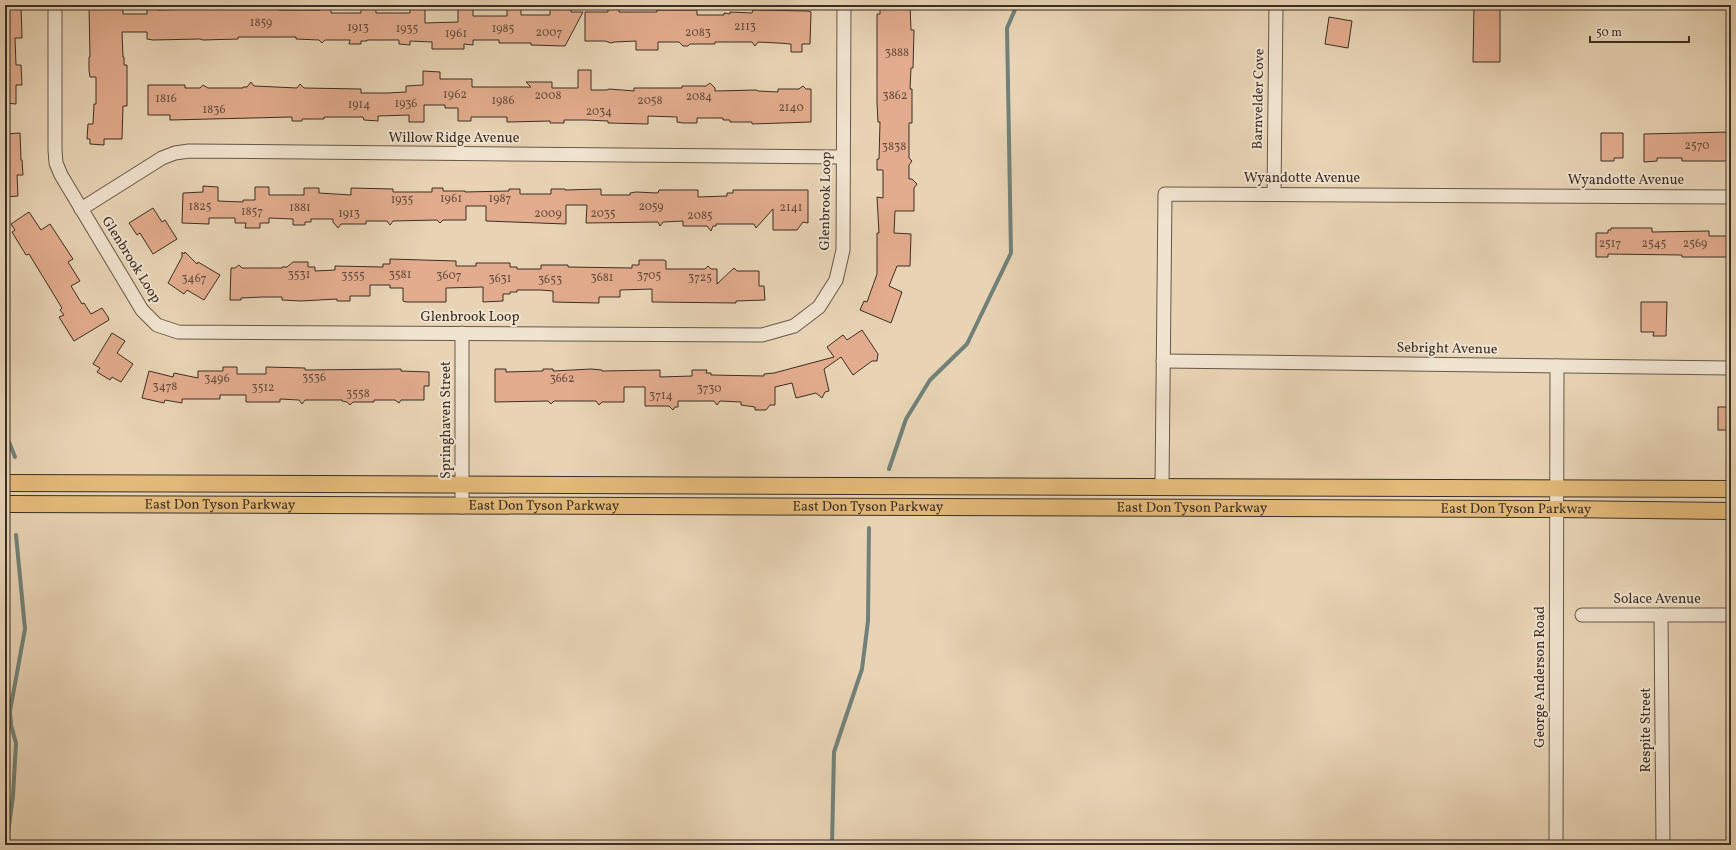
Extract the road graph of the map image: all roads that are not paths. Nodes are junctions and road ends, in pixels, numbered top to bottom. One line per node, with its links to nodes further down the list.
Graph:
1 (55, 5): 7 (street, Glenbrook Loop)
2 (844, 5): 4 (street, Glenbrook Loop)
3 (1276, 5): 5 (street, Barnvelder Cove)
4 (843, 157): 7 (street, Willow Ridge Avenue); 8 (street, Glenbrook Loop)
5 (1274, 194): 6 (street, Wyandotte Avenue); 9 (street, Wyandotte Avenue)
6 (1731, 197)
7 (81, 208): 8 (street, Glenbrook Loop)
8 (462, 333): 13 (street, Springhaven Street)
9 (1163, 361): 10 (street, Sebright Avenue); 14 (street, Wyandotte Avenue)
10 (1557, 366): 11 (street, Sebright Avenue); 15 (street, George Anderson Road)
11 (1731, 368)
12 (5, 483): 13 (main road, East Don Tyson Parkway)
13 (462, 484): 14 (main road, East Don Tyson Parkway); 18 (street, Springhaven Street)
14 (1162, 486): 15 (main road, East Don Tyson Parkway)
15 (1556, 487): 16 (main road, East Don Tyson Parkway); 19 (street, George Anderson Road)
16 (1731, 489)
17 (5, 504): 18 (main road, East Don Tyson Parkway)
18 (462, 507): 19 (main road, East Don Tyson Parkway)
19 (1556, 509): 20 (main road, East Don Tyson Parkway); 24 (street, George Anderson Road)
20 (1731, 511)
21 (1661, 615): 22 (street, Solace Avenue); 23 (street, Solace Avenue); 25 (street, Respite Street)
22 (1731, 615)
23 (1582, 616)
24 (1556, 845)
25 (1663, 845)

